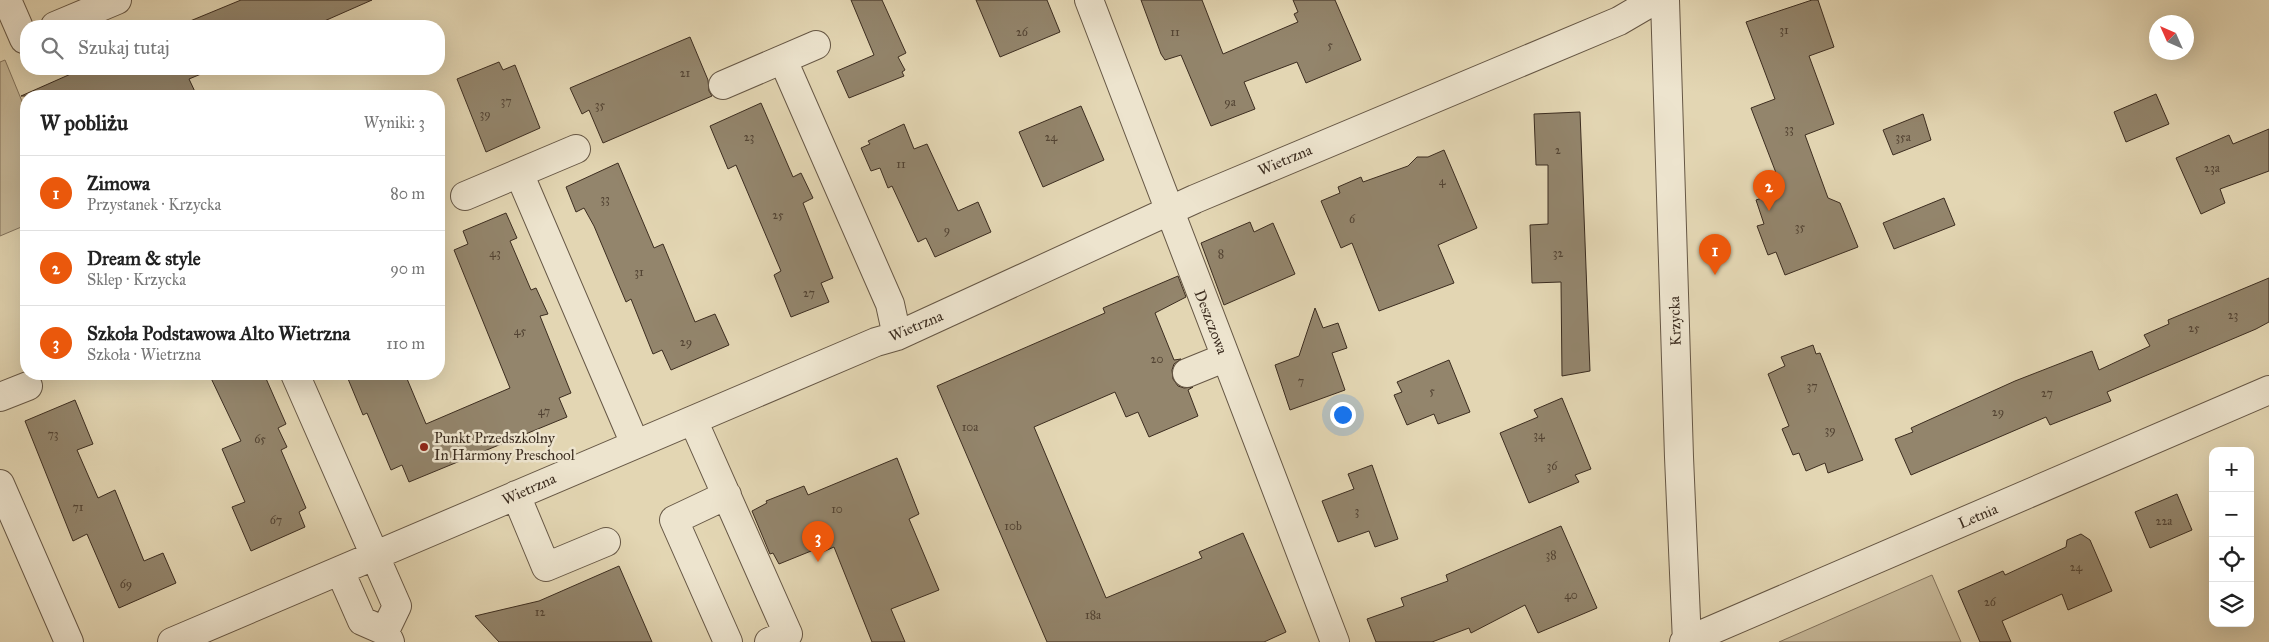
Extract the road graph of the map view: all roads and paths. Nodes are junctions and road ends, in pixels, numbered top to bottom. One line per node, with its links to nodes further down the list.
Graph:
1 (7, 0): 7 (street)
2 (117, 0): 6 (street)
3 (1089, 0): 14 (street, Deszczowa)
4 (1655, 0): 14 (street, Wietrzna)
5 (1665, 0): 36 (street, Krzycka)
6 (69, 20)
7 (20, 30)
8 (816, 45): 9 (street)
9 (783, 60): 10 (street); 15 (street)
10 (723, 85)
11 (576, 149): 12 (street)
12 (519, 173): 13 (street); 23 (street)
13 (465, 196)
14 (1168, 210): 15 (street, Wietrzna); 16 (street, Deszczowa)
15 (897, 336): 22 (street, Wietrzna)
16 (1224, 358): 17 (street); 35 (street, Deszczowa)
17 (1187, 373)
18 (298, 380): 28 (street)
19 (28, 386): 21 (street)
20 (2269, 390): 36 (street, Letnia)
21 (0, 397)
22 (693, 420): 23 (street, Wietrzna); 26 (street)
23 (635, 444): 25 (street, Wietrzna)
24 (0, 484): 31 (street)
25 (516, 495): 27 (street); 28 (street, Wietrzna)
26 (727, 496): 33 (street); 34 (street)
27 (606, 542)
28 (375, 555): 29 (street, Wietrzna); 30 (street)
29 (340, 571): 30 (street); 32 (street, Wietrzna)
30 (387, 636)
31 (69, 642)
32 (172, 642)
33 (728, 642)
34 (769, 642)
35 (1335, 642)
36 (1686, 642)

